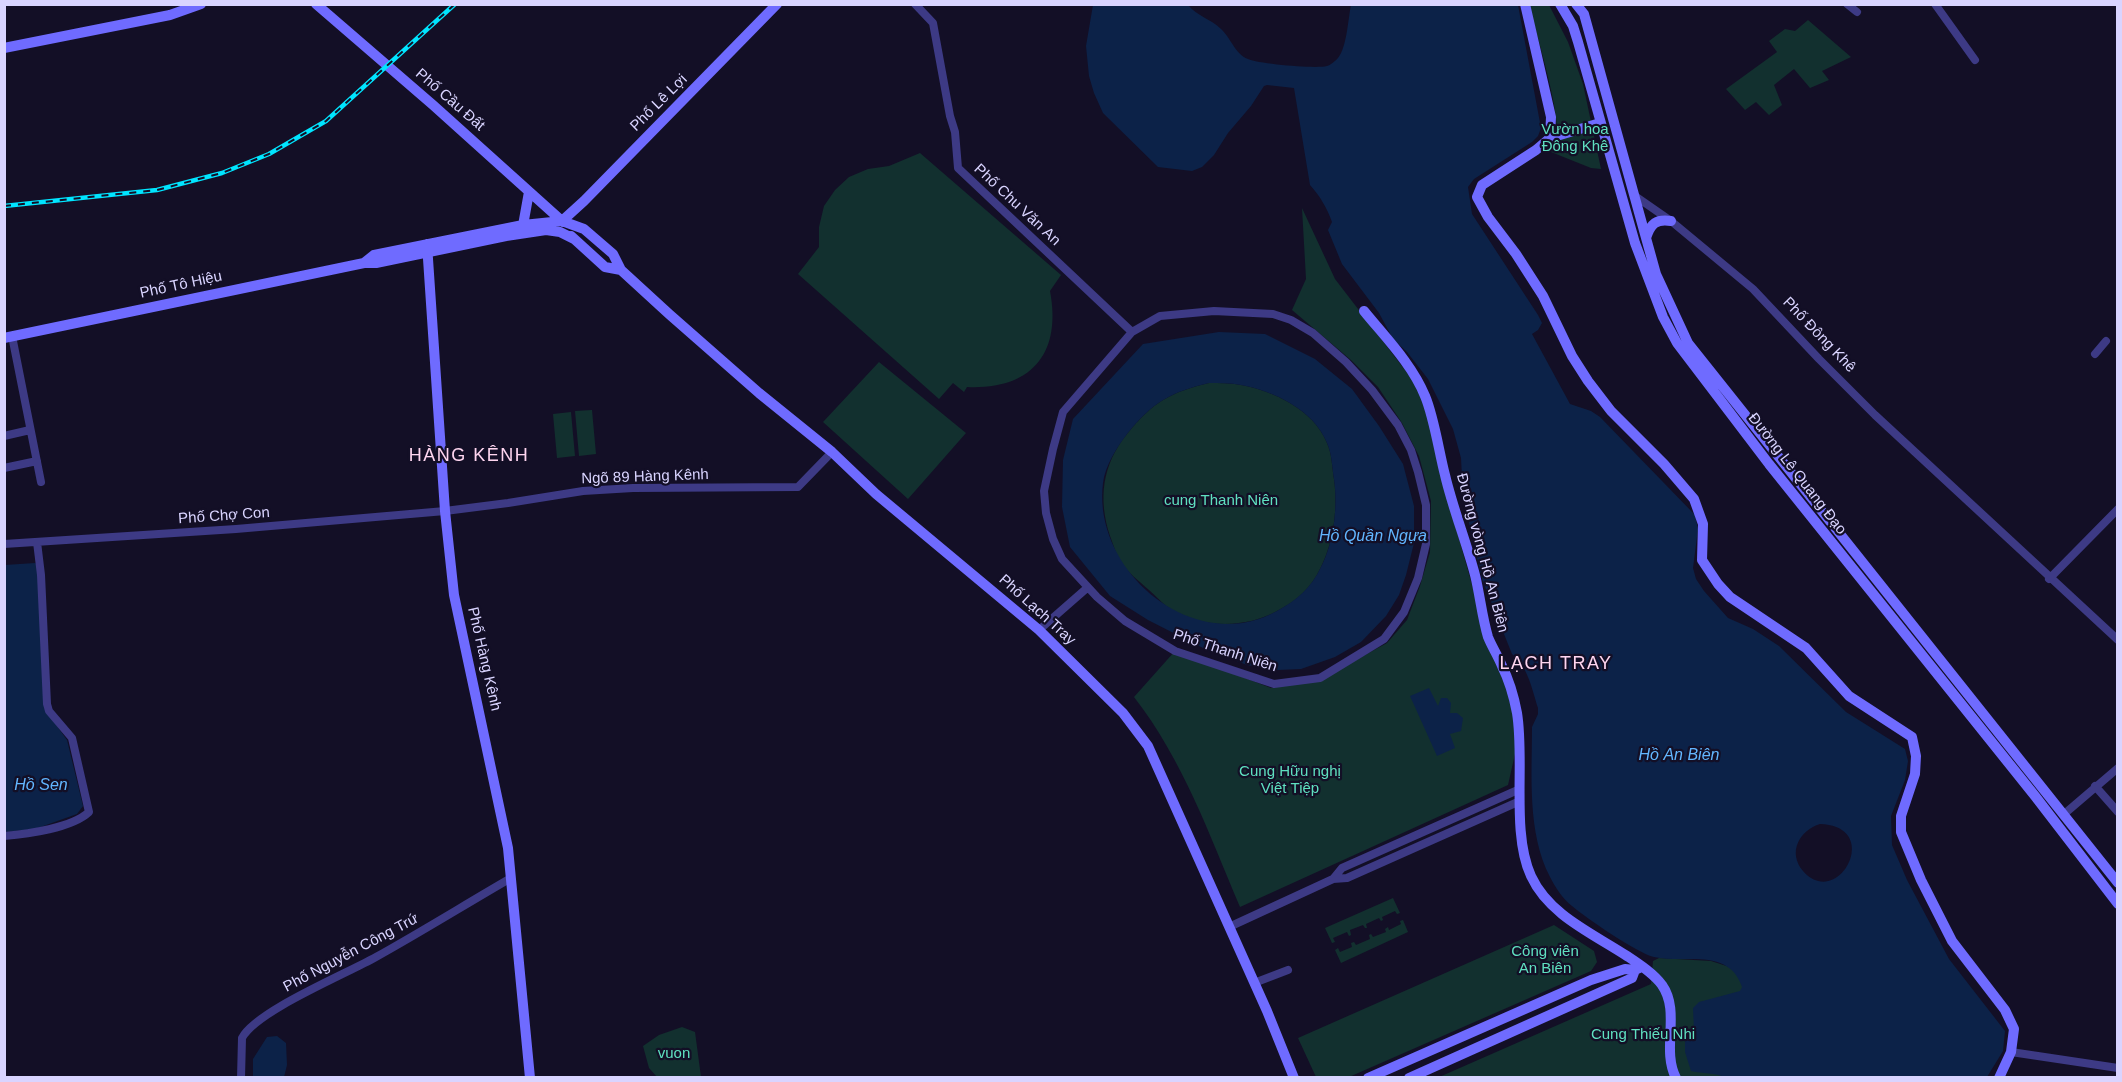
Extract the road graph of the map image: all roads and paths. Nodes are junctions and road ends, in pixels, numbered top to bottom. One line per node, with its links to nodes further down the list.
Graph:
1 (201, 4): 13 (street)
2 (316, 4): 17 (street, Phố Cầu Đất)
3 (777, 4): 21 (street, Phố Lê Lợi)
4 (915, 4): 28 (street, Phố Chu Văn An)
5 (1525, 4): 16 (street)
6 (1560, 4): 12 (street, Đường Lê Quang Đạo)
7 (1576, 4): 10 (street)
8 (1847, 4): 11 (street)
9 (1935, 4): 14 (street)
10 (1584, 9): 12 (street); 18 (street)
11 (1857, 12)
12 (1572, 26): 15 (street, Đường Lê Quang Đạo)
13 (4, 48)
14 (1975, 60)
15 (1600, 123): 16 (street); 19 (street, Đường Lê Quang Đạo)
16 (1550, 138): 67 (street)
17 (529, 192): 21 (street, Phố Cầu Đất); 22 (street)
18 (1635, 196): 19 (street); 20 (street, Phố Đông Khê); 23 (street, Đường Lê Quang Đạo)
19 (1621, 199): 60 (street, Đường Lê Quang Đạo)
20 (1671, 220): 23 (street); 42 (street, Phố Đông Khê)
21 (562, 221): 22 (street, Phố Tô Hiệu); 24 (street, Phố Lạch Tray); 26 (street, Phố Lạch Tray)
22 (522, 229): 24 (street, Phố Tô Hiệu); 25 (street, Phố Tô Hiệu)
23 (1646, 238): 51 (street, Đường Lê Quang Đạo)
24 (574, 239): 26 (street, Phố Lạch Tray)
25 (427, 249): 29 (street, Phố Tô Hiệu); 39 (street, Phố Hàng Kênh)
26 (621, 270): 34 (street, Phố Lạch Tray)
27 (1364, 311): 48 (street, Đường vòng Hồ An Biên)
28 (1132, 332): 43 (street, Phố Thanh Niên); 43 (street, Phố Thanh Niên)
29 (8, 337): 32 (street)
30 (2106, 340): 31 (street)
31 (2095, 354)
32 (30, 430): 33 (street); 35 (street)
33 (4, 436)
34 (831, 452): 39 (street, Ngõ 89 Hàng Kênh); 44 (street, Phố Lạch Tray)
35 (37, 461): 36 (street); 37 (street)
36 (4, 468)
37 (41, 482)
38 (2118, 509): 42 (street)
39 (445, 511): 40 (street, Phố Chợ Con); 57 (street, Phố Hàng Kênh)
40 (36, 542): 41 (street, Phố Chợ Con); 54 (street)
41 (4, 544)
42 (2049, 579): 45 (street, Phố Đông Khê)
43 (1087, 588): 44 (street)
44 (1039, 630): 61 (street, Phố Lạch Tray)
45 (2118, 640)
46 (2118, 768): 47 (street)
47 (2095, 786): 50 (street); 51 (street)
48 (1520, 789): 49 (street, Đường vòng Hồ An Biên); 52 (street)
49 (1520, 801): 53 (street); 62 (street, Đường vòng Hồ An Biên)
50 (2118, 812)
51 (2063, 815): 59 (street, Đường Lê Quang Đạo)
52 (1439, 825): 53 (street); 55 (street)
53 (1444, 835): 56 (street)
54 (4, 837)
55 (1398, 843): 56 (street); 58 (street)
56 (1402, 854): 58 (street)
57 (511, 878): 69 (street, Phố Nguyễn Công Trứ); 70 (street, Phố Hàng Kênh)
58 (1333, 879): 61 (street)
59 (2117, 881)
60 (2118, 904)
61 (1229, 927): 64 (street, Phố Lạch Tray)
62 (1639, 969): 65 (street); 66 (street); 74 (street, Đường vòng Hồ An Biên)
63 (1288, 970): 64 (street)
64 (1254, 983): 71 (street, Phố Lạch Tray)
65 (1474, 1031): 66 (street); 72 (street)
66 (1480, 1046): 73 (street)
67 (2011, 1052): 68 (street); 75 (street)
68 (2118, 1068)
69 (241, 1077)
70 (530, 1077)
71 (1294, 1077)
72 (1368, 1077)
73 (1409, 1077)
74 (1676, 1077)
75 (1999, 1077)

